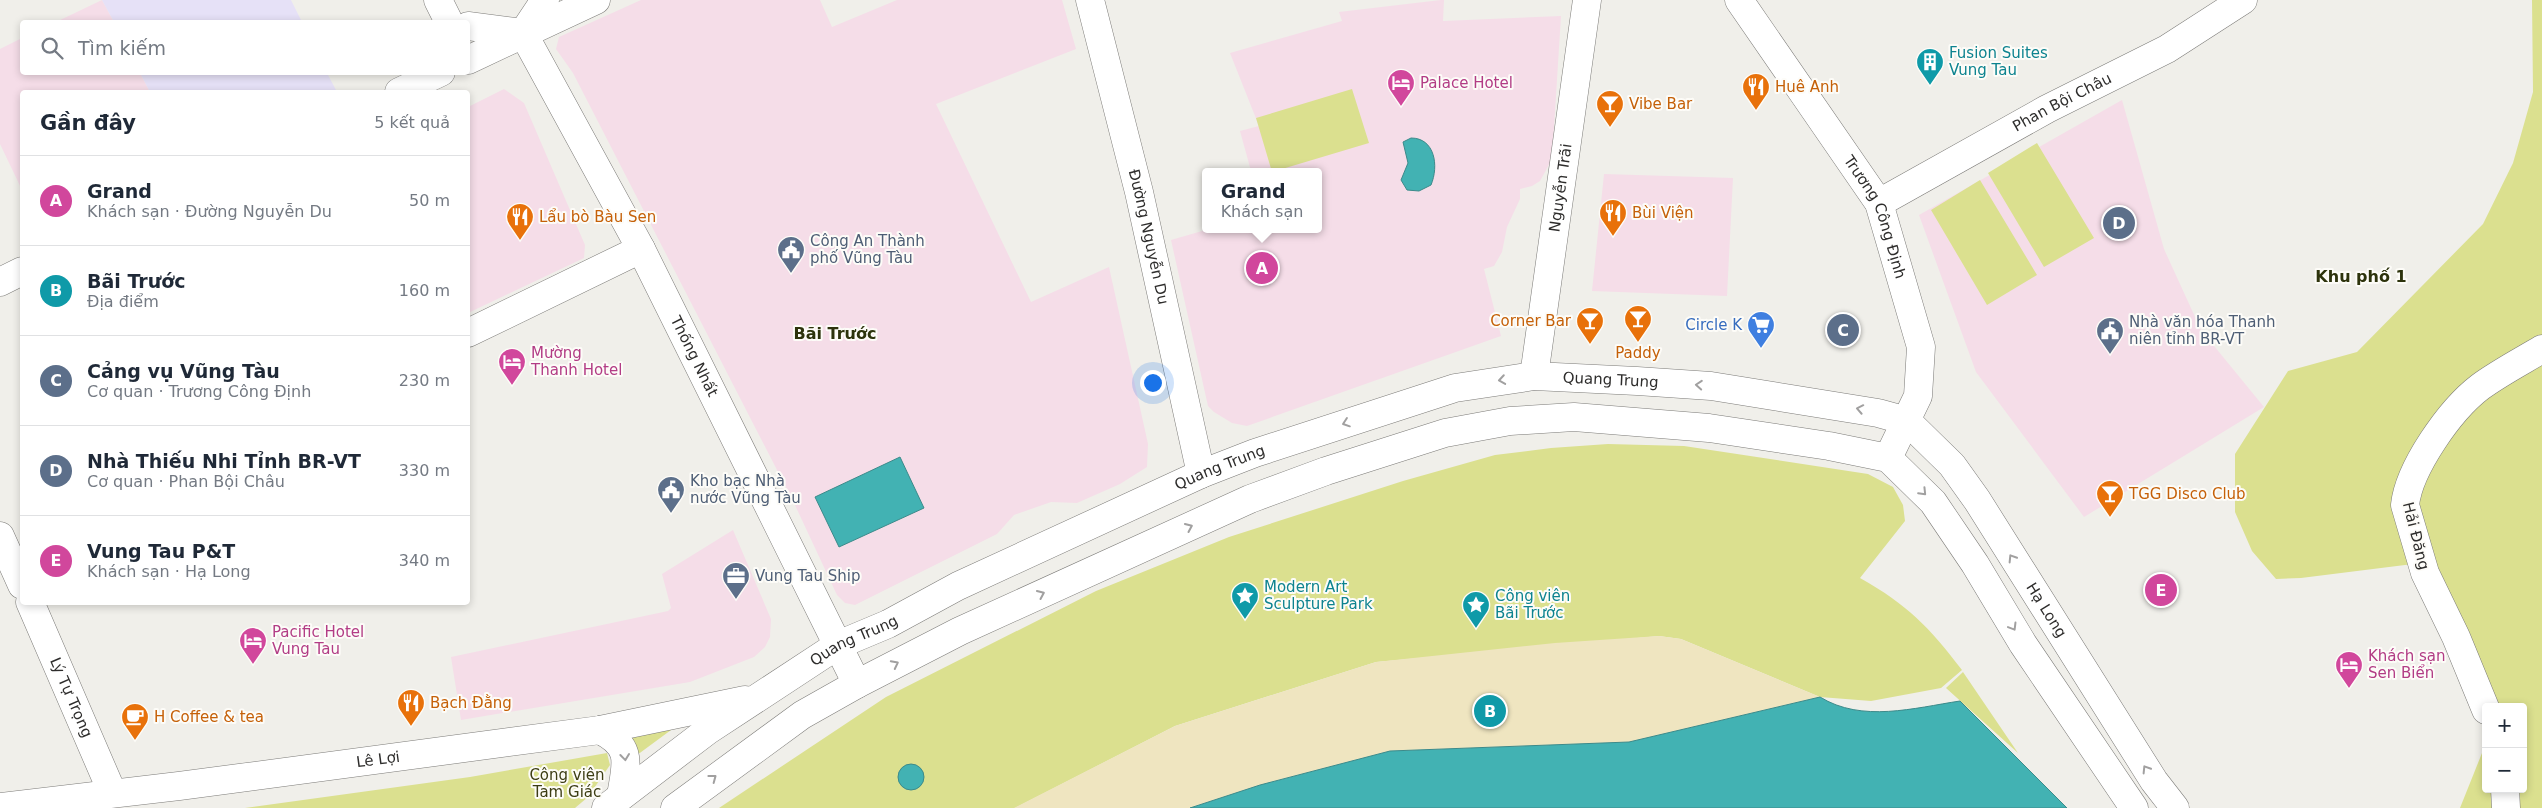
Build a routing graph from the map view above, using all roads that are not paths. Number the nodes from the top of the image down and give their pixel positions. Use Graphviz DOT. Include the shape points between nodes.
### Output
graph roads {
  1 [pos="438,0"];
  2 [pos="545,0"];
  3 [pos="596,0"];
  4 [pos="1090,0"];
  5 [pos="1094,0"];
  6 [pos="1587,0"];
  7 [pos="1739,0"];
  8 [pos="2243,0"];
  9 [pos="448,20"];
  10 [pos="470,26"];
  11 [pos="523,33"];
  12 [pos="470,59"];
  13 [pos="435,75"];
  14 [pos="403,90"];
  15 [pos="1880,203"];
  16 [pos="641,249"];
  17 [pos="20,272"];
  18 [pos="0,282"];
  19 [pos="470,332"];
  20 [pos="2542,349"];
  21 [pos="1534,376"];
  22 [pos="1907,421"];
  23 [pos="1888,458"];
  24 [pos="1201,474"];
  25 [pos="10,545"];
  26 [pos="20,578"];
  27 [pos="31,605"];
  28 [pos="838,645"];
  29 [pos="857,684"];
  30 [pos="755,698"];
  31 [pos="2483,703"];
  32 [pos="600,730"];
  33 [pos="112,792"];
  34 [pos="2505,793"];
  35 [pos="614,802"];
  36 [pos="2167,805"];
  37 [pos="0,807"];
  38 [pos="675,808"];
  39 [pos="2134,808"];
  40 [pos="2506,808"];
  1 -- 9 [label="main road"];
  2 -- 11 [label="main road"];
  3 -- 11 [label="main road"];
  4 -- 5 [label="main road"];
  4 -- 24 [label="main road, Đường Nguyễn Du" via="1139,192"];
  6 -- 21 [label="main road, Nguyễn Trãi"];
  7 -- 15 [label="main road, Trương Công Định"];
  8 -- 15 [label="main road, Phan Bội Châu" via="2167,49 2047,109"];
  10 -- 11 [label="main road"];
  11 -- 12 [label="main road"];
  11 -- 16 [label="main road, Thống Nhất"];
  13 -- 14 [label="main road"];
  15 -- 22 [label="main road, Trương Công Định" via="1921,347 1918,396"];
  16 -- 19 [label="main road"];
  16 -- 28 [label="main road, Thống Nhất"];
  17 -- 18 [label="main road"];
  20 -- 31 [label="main road, Hải Đăng" via="2480,387 2467,399 2425,451 2406,493 2405,505 2425,573"];
  22 -- 21 [label="main road, Quang Trung, one-way" via="1842,406 1711,386"];
  21 -- 24 [label="main road, Quang Trung, one-way" via="1455,388 1422,397"];
  22 -- 23 [label="main road, Trương Công Định"];
  36 -- 22 [label="main road, Hạ Long, one-way" via="1978,500 1952,465"];
  29 -- 23 [label="main road, one-way" via="960,630 1250,499 1414,441 1479,425 1574,417 1636,422 1709,428"];
  23 -- 39 [label="main road, one-way" via="1933,502 1976,564 2023,644"];
  24 -- 28 [label="main road, Quang Trung"];
  25 -- 26 [label="main road"];
  27 -- 33 [label="main road, Lý Tự Trọng"];
  28 -- 29 [label="main road, Thống Nhất"];
  28 -- 30 [label="main road, Quang Trung"];
  38 -- 29 [label="main road, one-way" via="802,714"];
  30 -- 32 [label="main road, Lê Lợi"];
  30 -- 35 [label="main road, Quang Trung"];
  32 -- 33 [label="main road, Lê Lợi" via="164,788"];
  32 -- 35 [label="main road, one-way" via="615,737 625,750 626,764"];
  33 -- 37 [label="main road, Lê Lợi"];
  34 -- 40 [label="main road"];
}
